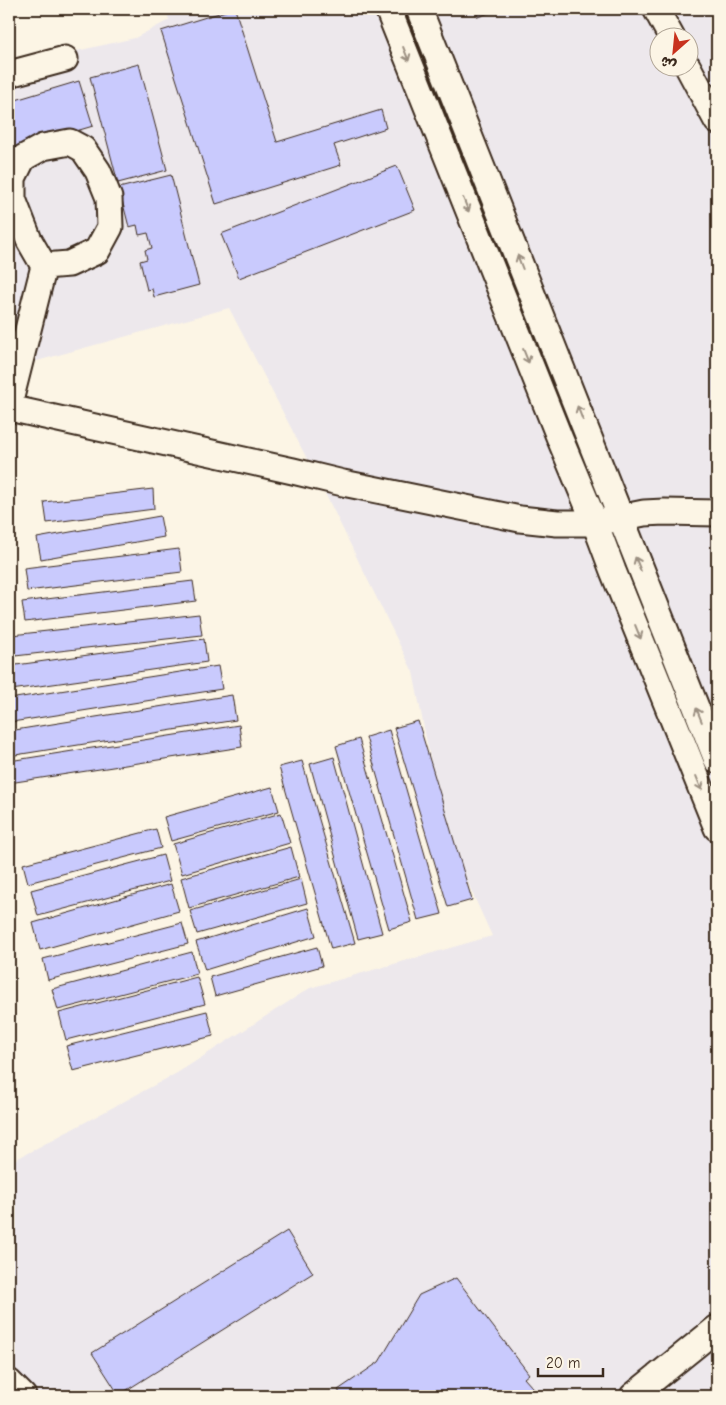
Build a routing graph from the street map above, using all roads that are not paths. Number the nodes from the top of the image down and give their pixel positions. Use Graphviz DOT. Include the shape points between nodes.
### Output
graph roads {
  1 [pos="388,9"];
  2 [pos="419,9"];
  3 [pos="656,9"];
  4 [pos="666,28"];
  5 [pos="65,58"];
  6 [pos="9,74"];
  7 [pos="694,78"];
  8 [pos="717,121"];
  9 [pos="44,266"];
  10 [pos="9,407"];
  11 [pos="717,513"];
  12 [pos="619,517"];
  13 [pos="596,523"];
  14 [pos="717,760"];
  15 [pos="717,828"];
  16 [pos="717,1328"];
  17 [pos="9,1382"];
  18 [pos="23,1396"];
  19 [pos="633,1396"];
  1 -- 13 [label="street, one-way"];
  12 -- 2 [label="street, one-way"];
  3 -- 4 [label="street"];
  5 -- 6 [label="street"];
  7 -- 8 [label="street"];
  9 -- 9 [label="street" via="29,240 13,200 13,178 23,158 43,148 70,142 83,149 98,171 110,198 110,228 97,251 69,264"];
  9 -- 10 [label="street"];
  10 -- 13 [label="street" via="498,515 557,524"];
  11 -- 12 [label="street" via="664,512"];
  12 -- 13 [label="street"];
  14 -- 12 [label="street, one-way"];
  13 -- 15 [label="street, one-way"];
  16 -- 19 [label="street"];
  17 -- 18 [label="street"];
}
